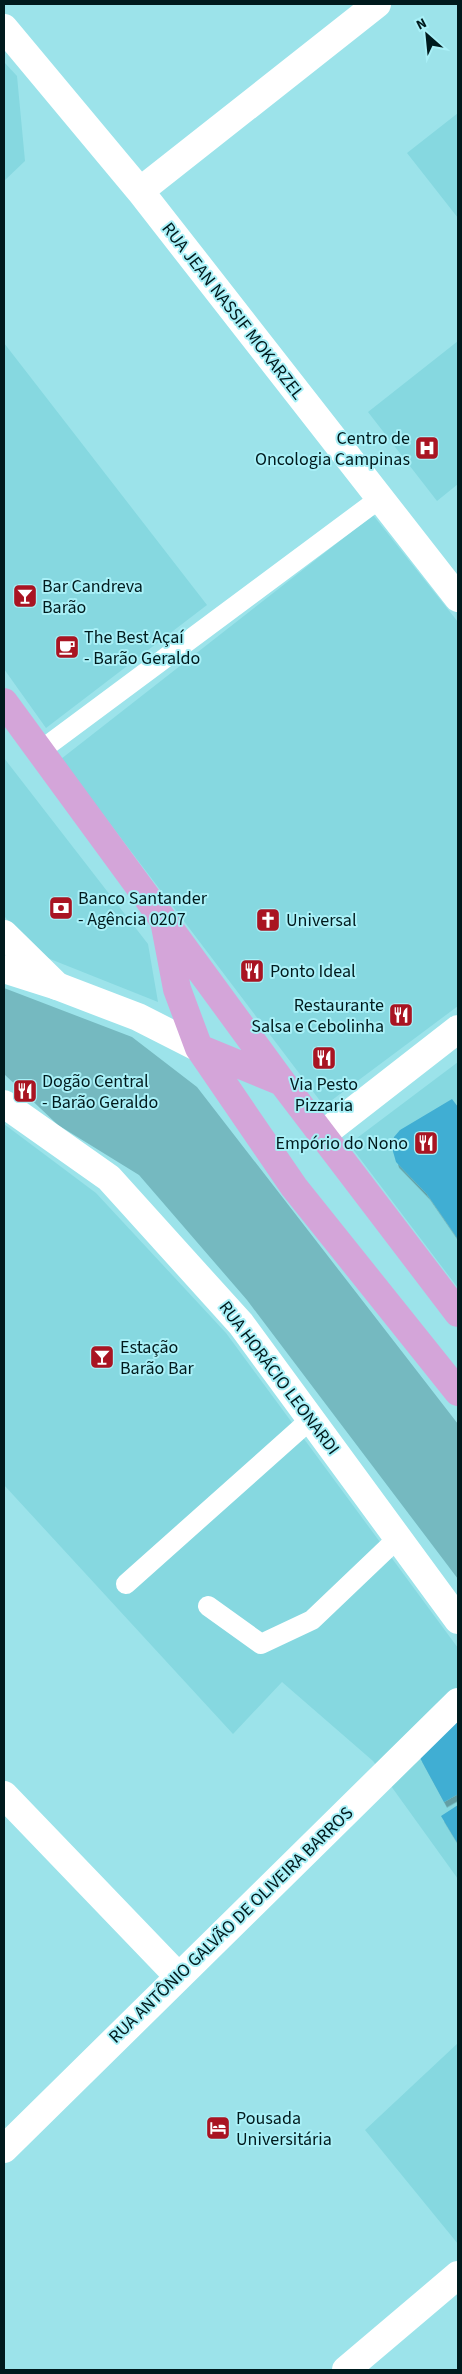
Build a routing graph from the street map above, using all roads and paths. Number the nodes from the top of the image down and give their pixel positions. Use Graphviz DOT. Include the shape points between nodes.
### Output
graph roads {
  1 [pos="377,4"];
  2 [pos="4,28"];
  3 [pos="140,192"];
  4 [pos="379,499"];
  5 [pos="458,598"];
  6 [pos="4,702"];
  7 [pos="40,751"];
  8 [pos="163,917"];
  9 [pos="4,934"];
  10 [pos="4,969"];
  11 [pos="57,986"];
  12 [pos="458,1029"];
  13 [pos="199,1048"];
  14 [pos="282,1082"];
  15 [pos="4,1104"];
  16 [pos="322,1134"];
  17 [pos="458,1313"];
  18 [pos="458,1392"];
  19 [pos="311,1419"];
  20 [pos="398,1538"];
  21 [pos="126,1584"];
  22 [pos="208,1606"];
  23 [pos="458,1620"];
  24 [pos="458,1702"];
  25 [pos="4,1795"];
  26 [pos="178,1976"];
  27 [pos="4,2149"];
  28 [pos="458,2275"];
  29 [pos="346,2370"];
  1 -- 3 [label="street"];
  2 -- 3 [label="street, RUA JEAN NASSIF MOKARZEL"];
  3 -- 4 [label="street, RUA JEAN NASSIF MOKARZEL"];
  4 -- 5 [label="street, RUA JEAN NASSIF MOKARZEL"];
  4 -- 7 [label="lane"];
  6 -- 7 [label="main road"];
  7 -- 8 [label="main road"];
  8 -- 13 [label="main road" via="178,988"];
  8 -- 14 [label="main road"];
  9 -- 11 [label="street"];
  10 -- 11 [label="street"];
  11 -- 13 [label="street" via="138,1017"];
  12 -- 16 [label="street"];
  13 -- 14 [label="main road"];
  13 -- 18 [label="main road" via="294,1186"];
  14 -- 16 [label="main road"];
  15 -- 19 [label="street, RUA HORÁCIO LEONARDI" via="109,1178 242,1324"];
  16 -- 17 [label="main road"];
  19 -- 20 [label="street, RUA HORÁCIO LEONARDI"];
  19 -- 21 [label="lane"];
  20 -- 22 [label="lane" via="312,1620 261,1644"];
  20 -- 23 [label="street, RUA HORÁCIO LEONARDI"];
  24 -- 26 [label="street, RUA ANTÔNIO GALVÃO DE OLIVEIRA BARROS"];
  25 -- 26 [label="street"];
  26 -- 27 [label="street, RUA ANTÔNIO GALVÃO DE OLIVEIRA BARROS"];
  28 -- 29 [label="street"];
}
